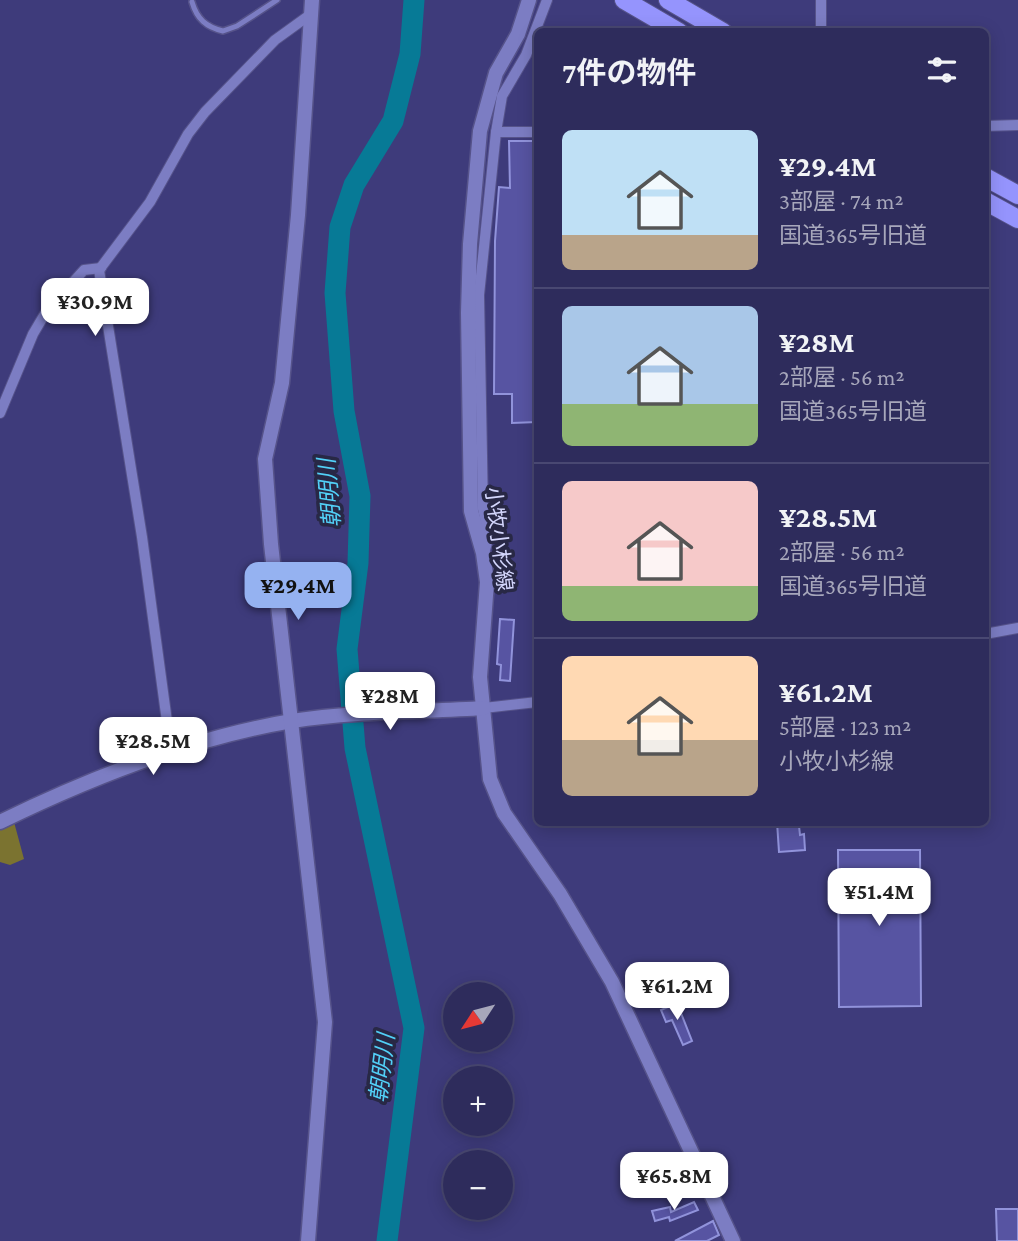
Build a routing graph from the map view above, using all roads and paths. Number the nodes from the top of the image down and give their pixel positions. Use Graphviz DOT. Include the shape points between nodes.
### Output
graph roads {
  1 [pos="277,0"];
  2 [pos="528,0"];
  3 [pos="547,0"];
  4 [pos="624,0"];
  5 [pos="668,0"];
  6 [pos="821,0"];
  7 [pos="192,2"];
  8 [pos="311,7"];
  9 [pos="536,28"];
  10 [pos="672,28"];
  11 [pos="716,28"];
  12 [pos="821,28"];
  13 [pos="534,34"];
  14 [pos="1018,125"];
  15 [pos="989,126"];
  16 [pos="496,132"];
  17 [pos="534,132"];
  18 [pos="989,179"];
  19 [pos="1018,195"];
  20 [pos="989,203"];
  21 [pos="1018,219"];
  22 [pos="101,268"];
  23 [pos="0,414"];
  24 [pos="484,553"];
  25 [pos="1018,628"];
  26 [pos="989,633"];
  27 [pos="534,702"];
  28 [pos="480,708"];
  29 [pos="297,720"];
  30 [pos="171,751"];
  31 [pos="0,822"];
  32 [pos="308,1241"];
  33 [pos="733,1241"];
  1 -- 7 [label="lane" via="223,31 204,23"];
  2 -- 24 [label="street, 小牧小杉線" via="518,34 496,73 480,131 470,244 471,511"];
  3 -- 9 [label="street"];
  4 -- 10 [label="highway"];
  5 -- 11 [label="highway"];
  6 -- 12 [label="street"];
  8 -- 22 [label="street" via="233,79 205,112 150,201"];
  8 -- 29 [label="street" via="282,383 265,459 271,544"];
  13 -- 16 [label="street" via="502,96"];
  14 -- 15 [label="street"];
  16 -- 17 [label="street"];
  16 -- 24 [label="street" via="479,295 483,509 489,536"];
  18 -- 19 [label="highway"];
  20 -- 21 [label="highway"];
  22 -- 23 [label="street" via="84,270 46,312"];
  22 -- 30 [label="street"];
  24 -- 28 [label="street, 小牧小杉線" via="487,582"];
  25 -- 26 [label="street"];
  27 -- 28 [label="street"];
  28 -- 29 [label="street"];
  28 -- 33 [label="street, 小牧小杉線" via="495,796 612,982"];
  29 -- 30 [label="street"];
  29 -- 32 [label="street" via="325,1022"];
  30 -- 31 [label="street" via="49,797"];
}
